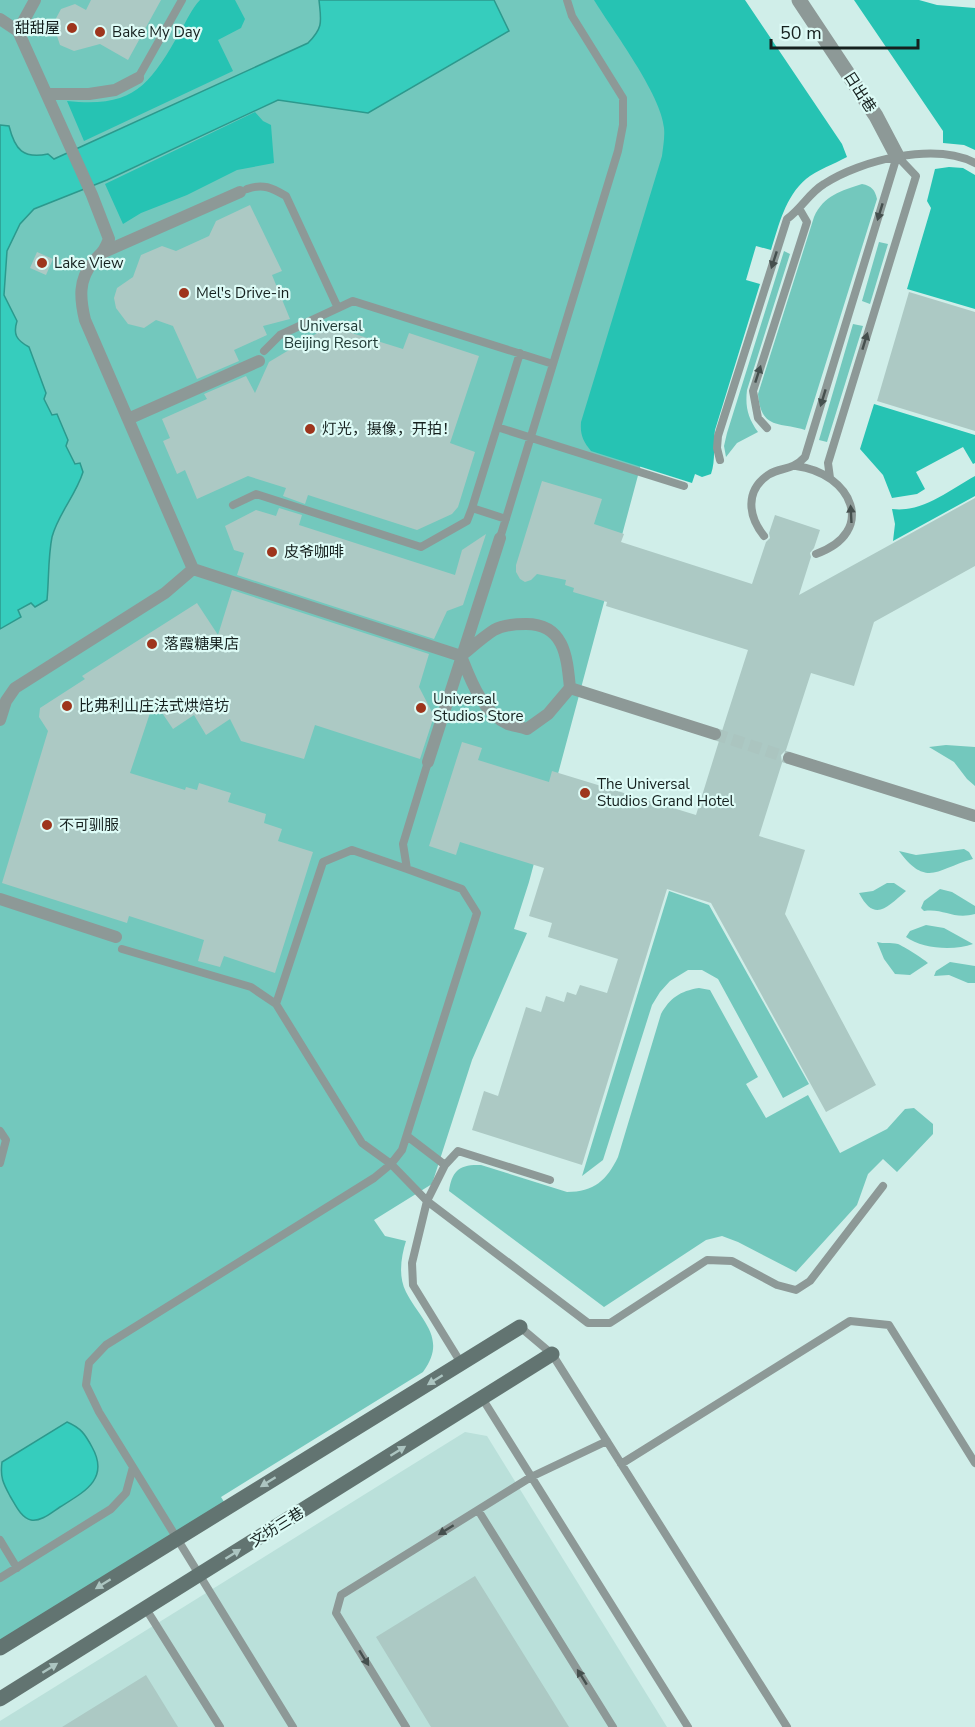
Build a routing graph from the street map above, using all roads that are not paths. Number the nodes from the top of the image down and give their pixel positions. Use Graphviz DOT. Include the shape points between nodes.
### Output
graph roads {
  1 [pos="35,0"];
  2 [pos="182,0"];
  3 [pos="567,0"];
  4 [pos="799,0"];
  5 [pos="0,19"];
  6 [pos="18,31"];
  7 [pos="138,78"];
  8 [pos="46,94"];
  9 [pos="897,156"];
  10 [pos="975,163"];
  11 [pos="243,190"];
  12 [pos="800,210"];
  13 [pos="104,252"];
  14 [pos="338,308"];
  15 [pos="520,353"];
  16 [pos="261,356"];
  17 [pos="553,364"];
  18 [pos="128,419"];
  19 [pos="497,427"];
  20 [pos="767,428"];
  21 [pos="531,437"];
  22 [pos="720,460"];
  23 [pos="796,466"];
  24 [pos="830,478"];
  25 [pos="684,486"];
  26 [pos="233,505"];
  27 [pos="472,508"];
  28 [pos="506,519"];
  29 [pos="764,536"];
  30 [pos="500,538"];
  31 [pos="816,554"];
  32 [pos="193,569"];
  33 [pos="461,656"];
  34 [pos="570,688"];
  35 [pos="0,720"];
  36 [pos="715,734"];
  37 [pos="789,758"];
  38 [pos="428,762"];
  39 [pos="975,816"];
  40 [pos="406,869"];
  41 [pos="0,899"];
  42 [pos="119,943"];
  43 [pos="276,1004"];
  44 [pos="0,1131"];
  45 [pos="406,1136"];
  46 [pos="0,1163"];
  47 [pos="391,1164"];
  48 [pos="444,1165"];
  49 [pos="550,1180"];
  50 [pos="883,1186"];
  51 [pos="427,1201"];
  52 [pos="520,1327"];
  53 [pos="552,1354"];
  54 [pos="461,1363"];
  55 [pos="482,1398"];
  56 [pos="607,1441"];
  57 [pos="975,1463"];
  58 [pos="621,1464"];
  59 [pos="134,1467"];
  60 [pos="531,1477"];
  61 [pos="478,1510"];
  62 [pos="176,1539"];
  63 [pos="0,1540"];
  64 [pos="17,1568"];
  65 [pos="199,1576"];
  66 [pos="0,1578"];
  67 [pos="146,1609"];
  68 [pos="0,1648"];
  69 [pos="0,1699"];
  70 [pos="219,1727"];
  71 [pos="293,1727"];
  72 [pos="406,1727"];
  73 [pos="613,1727"];
  74 [pos="688,1727"];
  75 [pos="787,1727"];
  1 -- 6 [label="street"];
  2 -- 7 [label="lane"];
  3 -- 17 [label="lane" via="572,16 623,98 623,125"];
  4 -- 9 [label="street, 日出巷" via="876,116"];
  5 -- 6 [label="street"];
  6 -- 8 [label="street"];
  7 -- 8 [label="street" via="115,90"];
  8 -- 13 [label="street" via="109,239"];
  9 -- 10 [label="lane" via="944,154 962,156"];
  9 -- 12 [label="lane" via="822,184"];
  9 -- 23 [label="lane, one-way" via="806,457"];
  24 -- 9 [label="lane, one-way" via="828,463 916,176"];
  11 -- 13 [label="street"];
  11 -- 14 [label="lane" via="257,186 272,188 286,196"];
  20 -- 12 [label="lane, one-way" via="758,417 753,391 807,222"];
  12 -- 22 [label="lane, one-way" via="787,219 718,436"];
  13 -- 18 [label="street" via="82,281 81,299 85,320"];
  14 -- 15 [label="lane" via="353,301"];
  14 -- 16 [label="lane" via="280,334"];
  15 -- 17 [label="lane"];
  15 -- 19 [label="lane"];
  16 -- 18 [label="street"];
  17 -- 21 [label="lane"];
  18 -- 32 [label="street"];
  19 -- 21 [label="lane"];
  19 -- 27 [label="lane"];
  21 -- 25 [label="lane"];
  21 -- 28 [label="lane"];
  23 -- 24 [label="lane" via="811,468"];
  23 -- 29 [label="lane" via="770,474 752,494 753,519"];
  31 -- 24 [label="lane, one-way" via="837,544 851,524 849,500 842,486"];
  26 -- 27 [label="lane" via="256,494 421,547 467,521"];
  27 -- 28 [label="lane"];
  28 -- 30 [label="lane"];
  30 -- 33 [label="street"];
  32 -- 33 [label="street"];
  32 -- 35 [label="street" via="165,593 15,688"];
  33 -- 34 [label="street" via="496,629 538,624 554,632 566,654"];
  33 -- 34 [label="street" via="474,688 492,712 508,724 527,729 549,714"];
  33 -- 38 [label="street"];
  34 -- 36 [label="street"];
  37 -- 39 [label="street"];
  38 -- 40 [label="lane" via="403,844"];
  40 -- 43 [label="lane" via="352,850 324,862"];
  40 -- 45 [label="lane" via="462,889 477,913"];
  41 -- 42 [label="street"];
  42 -- 43 [label="lane" via="251,987"];
  43 -- 47 [label="lane" via="362,1143"];
  44 -- 46 [label="lane" via="6,1140"];
  45 -- 47 [label="lane" via="402,1150"];
  45 -- 48 [label="lane"];
  47 -- 51 [label="lane"];
  47 -- 59 [label="lane" via="106,1345 89,1363 86,1385"];
  48 -- 49 [label="lane" via="458,1150"];
  48 -- 51 [label="lane"];
  50 -- 51 [label="lane" via="810,1281 796,1290 777,1286 732,1261 707,1260 610,1323 588,1323"];
  51 -- 54 [label="lane" via="412,1263 413,1285"];
  52 -- 53 [label="lane"];
  52 -- 54 [label="main road"];
  53 -- 55 [label="main road, 文坊三巷"];
  53 -- 56 [label="lane"];
  54 -- 62 [label="main road, one-way"];
  55 -- 60 [label="lane"];
  65 -- 55 [label="main road, 文坊三巷, one-way"];
  56 -- 58 [label="lane"];
  56 -- 60 [label="lane"];
  57 -- 58 [label="lane" via="889,1325 850,1320"];
  58 -- 75 [label="lane"];
  59 -- 62 [label="lane"];
  59 -- 64 [label="lane" via="126,1493 111,1509"];
  60 -- 61 [label="lane"];
  60 -- 74 [label="lane"];
  61 -- 72 [label="lane, one-way" via="341,1595 336,1613"];
  73 -- 61 [label="lane, one-way"];
  62 -- 65 [label="lane"];
  62 -- 68 [label="main road, one-way"];
  63 -- 64 [label="lane"];
  64 -- 66 [label="lane"];
  65 -- 67 [label="main road, 文坊三巷"];
  65 -- 71 [label="lane"];
  69 -- 67 [label="main road, 文坊三巷, one-way"];
  67 -- 70 [label="lane"];
}
